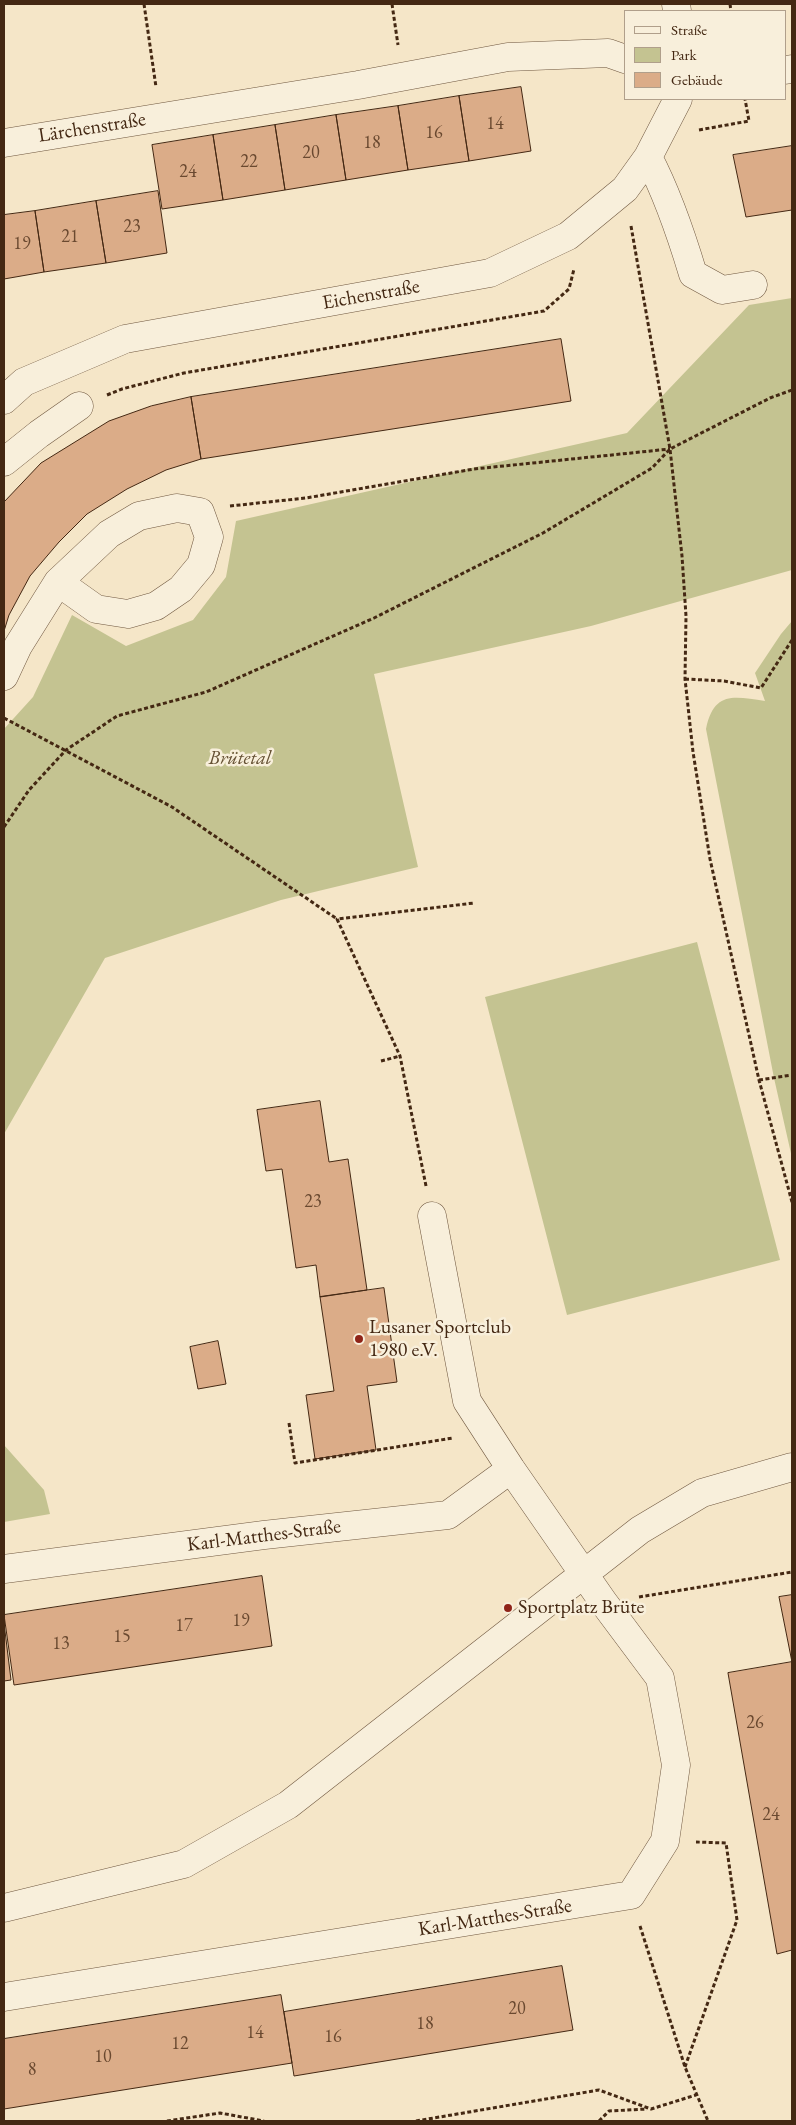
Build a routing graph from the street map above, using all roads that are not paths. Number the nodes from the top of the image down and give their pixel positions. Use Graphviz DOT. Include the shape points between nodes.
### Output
graph roads {
  1 [pos="624,60"];
  2 [pos="677,100"];
  3 [pos="4,143"];
  4 [pos="648,157"];
  5 [pos="753,285"];
  6 [pos="4,400"];
  7 [pos="79,406"];
  8 [pos="4,462"];
  9 [pos="58,582"];
  10 [pos="4,676"];
  11 [pos="432,1216"];
  12 [pos="792,1467"];
  13 [pos="511,1469"];
  14 [pos="4,1569"];
  15 [pos="583,1573"];
  16 [pos="4,1908"];
  17 [pos="4,1997"];
  1 -- 3 [label="street, Lärchenstraße" via="608,53 508,57"];
  2 -- 4 [label="street, Eichenstraße"];
  4 -- 5 [label="street" via="676,220 693,274 722,290"];
  4 -- 6 [label="street, Eichenstraße" via="625,189 568,236 490,274 125,339 24,382"];
  7 -- 8 [label="street"];
  9 -- 9 [label="street" via="109,534 139,516 177,508 200,512 209,537 201,565 181,589 156,606 128,614 96,609"];
  9 -- 10 [label="street" via="18,646"];
  11 -- 13 [label="street" via="467,1401"];
  12 -- 15 [label="street" via="702,1493 640,1530"];
  13 -- 14 [label="street, Karl-Matthes-Straße" via="448,1515"];
  13 -- 15 [label="street"];
  15 -- 16 [label="street" via="288,1805 184,1864"];
  15 -- 17 [label="street, Karl-Matthes-Straße" via="660,1678 676,1765 665,1842 631,1896"];
}
